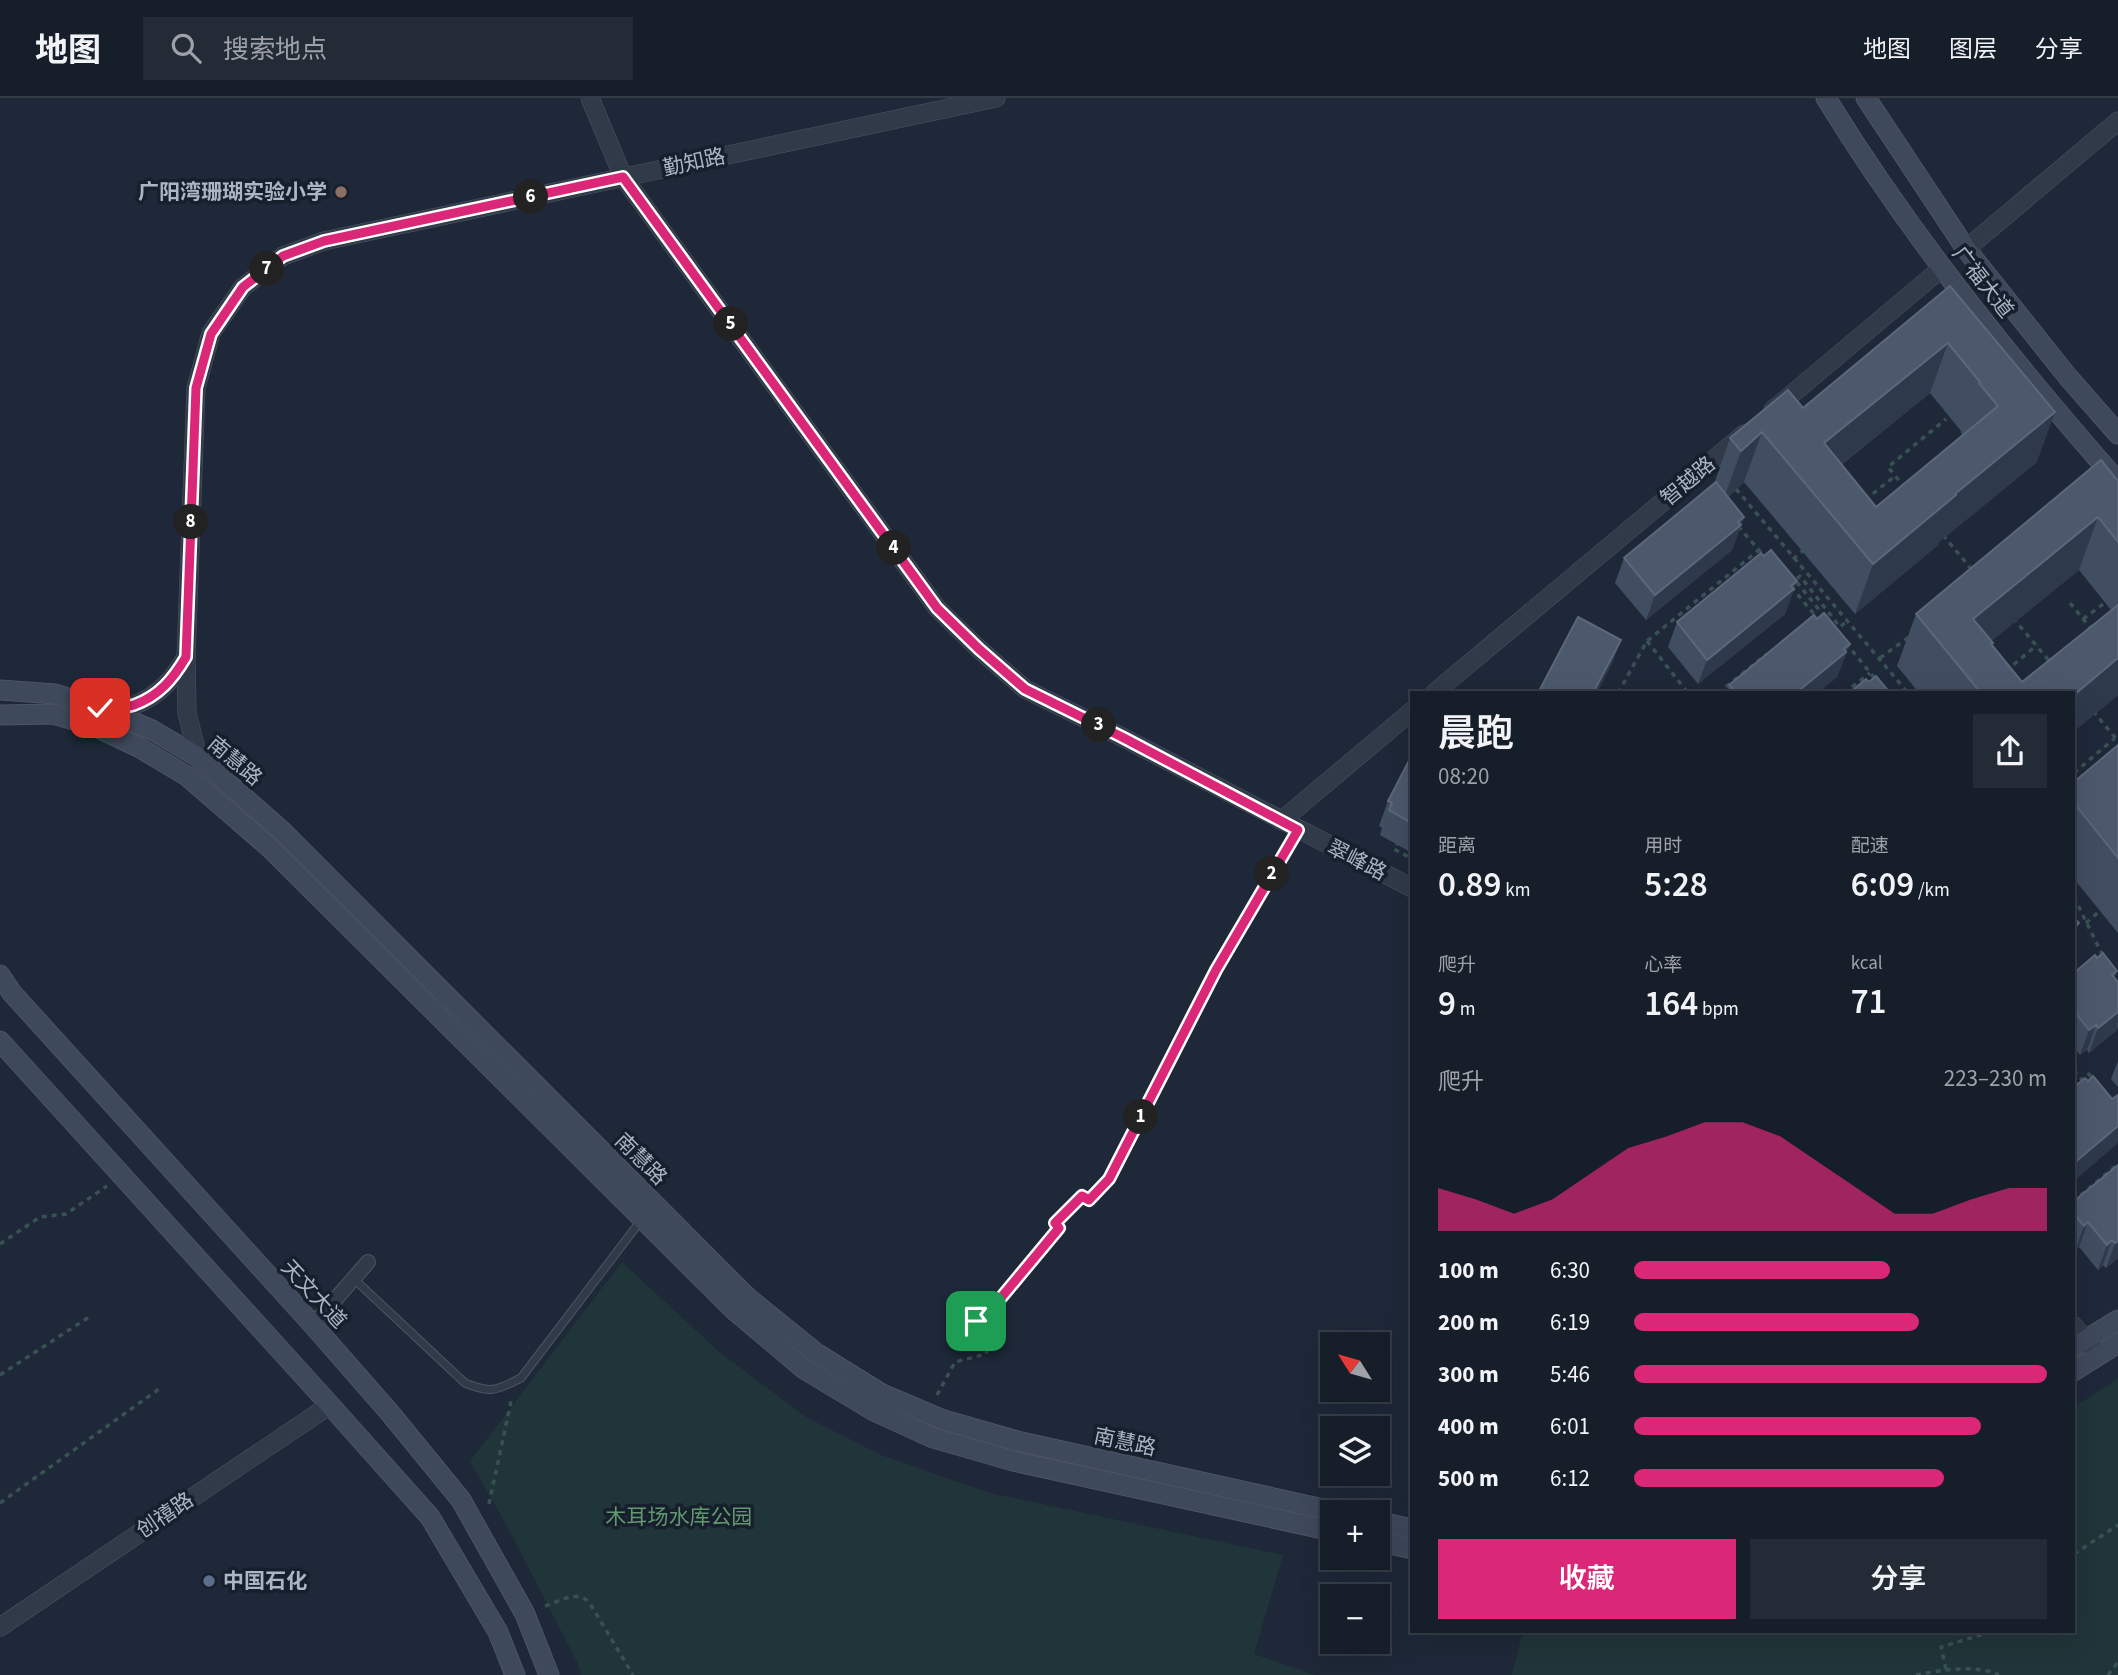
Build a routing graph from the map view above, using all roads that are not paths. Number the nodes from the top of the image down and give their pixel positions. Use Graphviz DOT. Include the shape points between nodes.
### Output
graph roads {
  1 [pos="590,98"];
  2 [pos="996,98"];
  3 [pos="1826,98"];
  4 [pos="1866,98"];
  5 [pos="2118,121"];
  6 [pos="623,177"];
  7 [pos="1966,249"];
  8 [pos="1942,268"];
  9 [pos="2118,434"];
  10 [pos="2118,482"];
  11 [pos="186,657"];
  12 [pos="0,690"];
  13 [pos="1436,691"];
  14 [pos="100,708"];
  15 [pos="1410,713"];
  16 [pos="0,715"];
  17 [pos="198,757"];
  18 [pos="1281,821"];
  19 [pos="1410,887"];
  20 [pos="0,975"];
  21 [pos="0,1041"];
  22 [pos="642,1218"];
  23 [pos="368,1262"];
  24 [pos="354,1279"];
  25 [pos="2118,1320"];
  26 [pos="313,1325"];
  27 [pos="2078,1338"];
  28 [pos="2118,1343"];
  29 [pos="2098,1356"];
  30 [pos="2075,1370"];
  31 [pos="330,1405"];
  32 [pos="1320,1508"];
  33 [pos="1390,1524"];
  34 [pos="1320,1528"];
  35 [pos="1410,1529"];
  36 [pos="1390,1544"];
  37 [pos="1410,1549"];
  38 [pos="0,1627"];
  39 [pos="515,1675"];
  40 [pos="549,1675"];
  1 -- 6 [label="street, 翠峰路"];
  2 -- 6 [label="street, 勤知路"];
  3 -- 8 [label="main road, 广福大道"];
  4 -- 7 [label="main road, 广福大道"];
  5 -- 7 [label="street"];
  6 -- 11 [label="street, 勤知路" via="324,241 283,256 243,287 211,334 196,388"];
  6 -- 18 [label="street, 翠峰路" via="937,608 1025,689"];
  7 -- 9 [label="main road, 广福大道"];
  8 -- 10 [label="main road, 广福大道"];
  8 -- 13 [label="street, 智越路"];
  11 -- 14 [label="street" via="161,691 132,706"];
  11 -- 17 [label="street, 勤知路" via="187,713"];
  12 -- 14 [label="main road, 南慧路" via="55,694"];
  14 -- 17 [label="main road, 南慧路" via="152,730"];
  15 -- 18 [label="street"];
  16 -- 22 [label="main road, 南慧路" via="52,714 92,725 187,776 269,847"];
  17 -- 32 [label="main road, 南慧路" via="282,831 747,1297 816,1353 882,1394 942,1419 1017,1441"];
  18 -- 19 [label="street, 翠峰路"];
  20 -- 26 [label="main road, 天文大道"];
  21 -- 31 [label="main road"];
  22 -- 24 [label="lane" via="521,1378 501,1388 482,1390 465,1383"];
  22 -- 34 [label="main road, 南慧路" via="734,1310 804,1368 874,1411 933,1438 1013,1461"];
  23 -- 24 [label="street"];
  24 -- 26 [label="street"];
  25 -- 27 [label="main road"];
  26 -- 40 [label="main road, 天文大道" via="461,1500 525,1614"];
  27 -- 29 [label="street"];
  28 -- 29 [label="main road"];
  29 -- 30 [label="main road"];
  31 -- 38 [label="street, 创禧路"];
  31 -- 39 [label="main road" via="430,1517 498,1632"];
  33 -- 35 [label="main road"];
  36 -- 37 [label="main road"];
}
